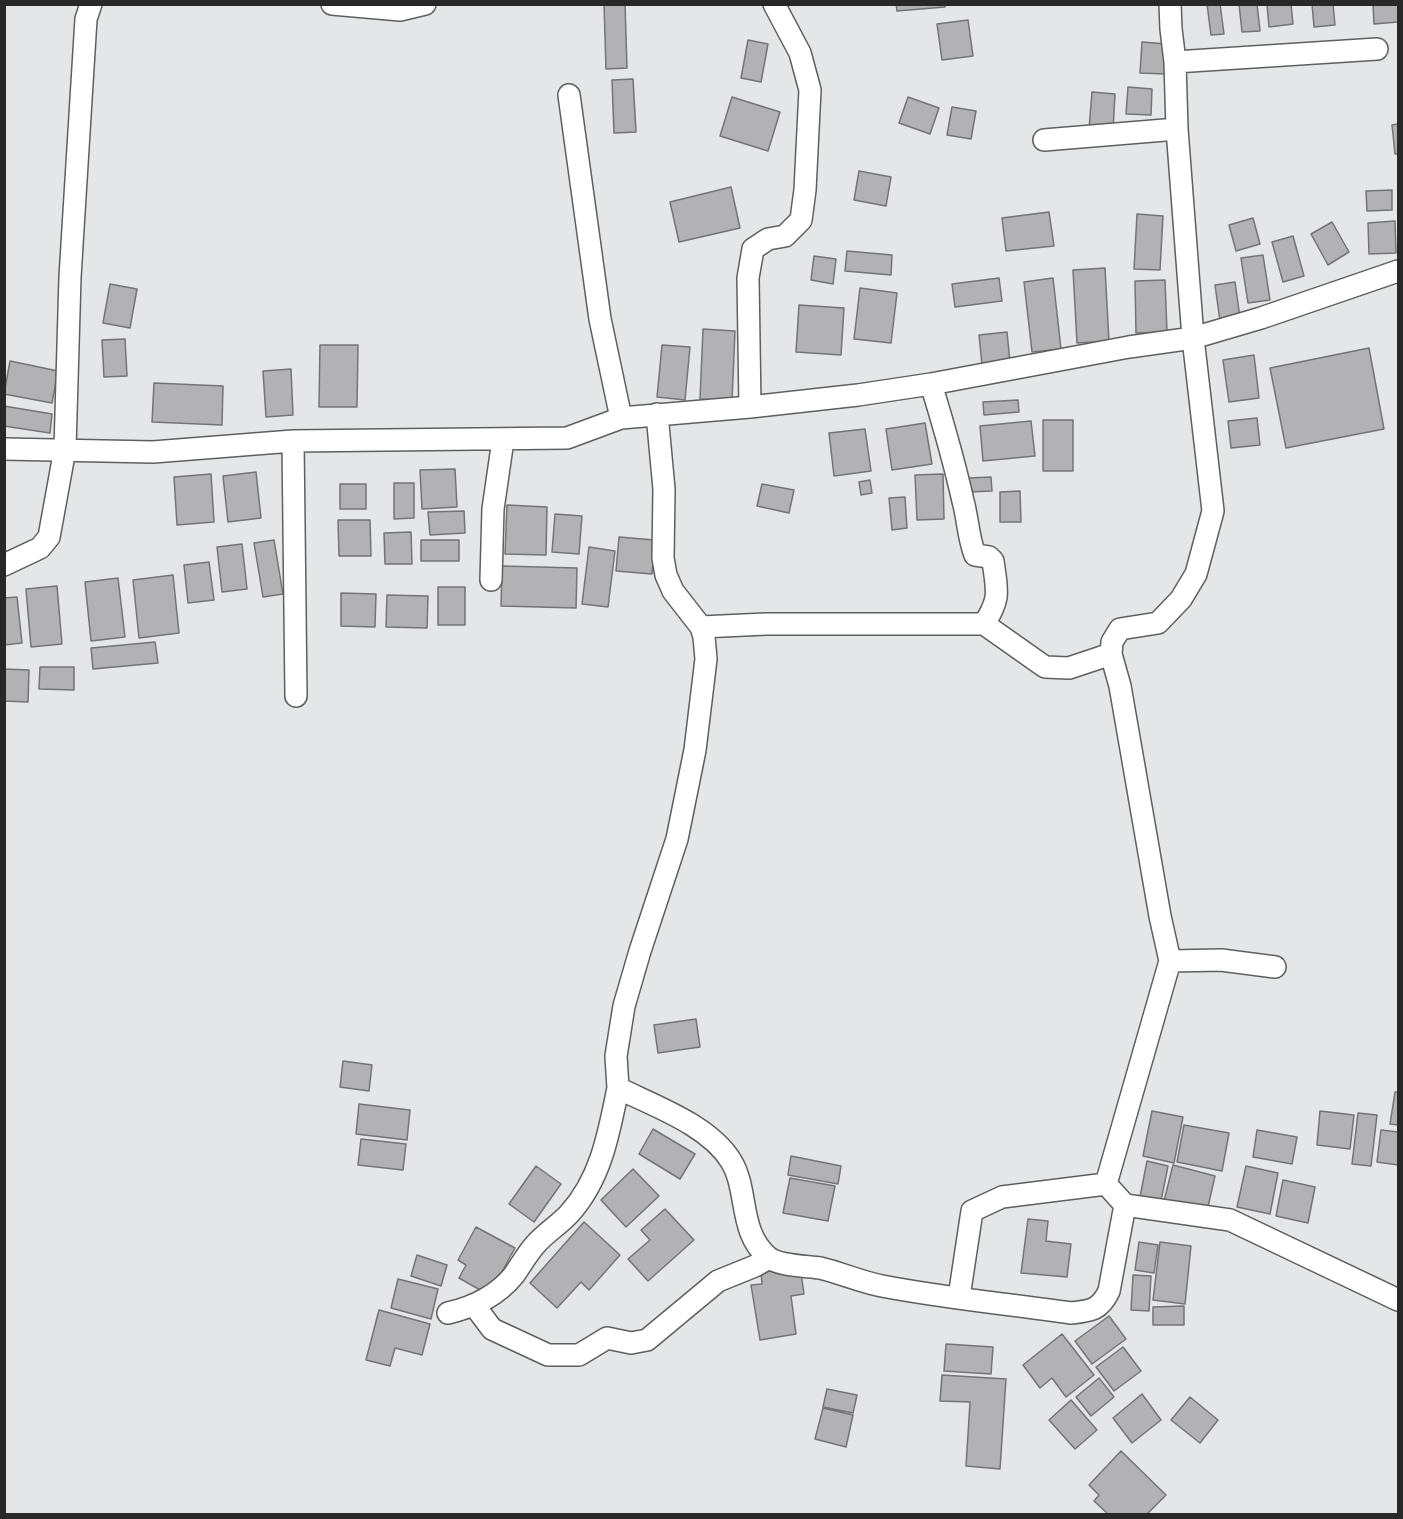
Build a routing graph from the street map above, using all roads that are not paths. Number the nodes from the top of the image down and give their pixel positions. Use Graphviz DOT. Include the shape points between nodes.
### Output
graph roads {
  1 [pos="91,4"];
  2 [pos="425,4"];
  3 [pos="774,4"];
  4 [pos="1170,4"];
  5 [pos="341,5"];
  6 [pos="400,7"];
  7 [pos="1377,49"];
  8 [pos="1175,62"];
  9 [pos="569,94"];
  10 [pos="1177,129"];
  11 [pos="1044,140"];
  12 [pos="1398,271"];
  13 [pos="1193,338"];
  14 [pos="931,384"];
  15 [pos="750,407"];
  16 [pos="657,414"];
  17 [pos="621,418"];
  18 [pos="503,440"];
  19 [pos="293,441"];
  20 [pos="4,449"];
  21 [pos="65,449"];
  22 [pos="4,565"];
  23 [pos="491,580"];
  24 [pos="984,624"];
  25 [pos="701,627"];
  26 [pos="1111,654"];
  27 [pos="296,696"];
  28 [pos="1170,962"];
  29 [pos="1275,967"];
  30 [pos="618,1088"];
  31 [pos="1106,1184"];
  32 [pos="1125,1205"];
  33 [pos="769,1258"];
  34 [pos="959,1297"];
  35 [pos="1398,1300"];
  36 [pos="474,1305"];
  37 [pos="448,1313"];
  1 -- 21 [label="street" via="86,19 70,278"];
  2 -- 6 [label="street"];
  3 -- 15 [label="street" via="800,53 810,90 805,190 801,220 785,236 768,238 753,249 748,278"];
  4 -- 8 [label="street"];
  5 -- 6 [label="street"];
  7 -- 8 [label="street"];
  8 -- 10 [label="street"];
  9 -- 17 [label="street" via="600,319"];
  10 -- 11 [label="street"];
  10 -- 13 [label="street"];
  12 -- 13 [label="street"];
  13 -- 14 [label="street"];
  13 -- 26 [label="street" via="1213,511 1196,574 1181,599 1158,623 1120,629 1112,642"];
  14 -- 15 [label="street"];
  14 -- 24 [label="street" via="951,448 970,544 975,555 993,561 998,597"];
  15 -- 16 [label="street"];
  16 -- 17 [label="street"];
  16 -- 25 [label="street" via="666,575 673,591"];
  17 -- 18 [label="street" via="567,438"];
  18 -- 19 [label="street"];
  18 -- 23 [label="street" via="493,509"];
  19 -- 21 [label="street" via="153,452"];
  19 -- 27 [label="street"];
  20 -- 21 [label="street"];
  21 -- 22 [label="street" via="49,537 40,548"];
  24 -- 25 [label="street"];
  24 -- 26 [label="street" via="1045,667 1069,668"];
  25 -- 30 [label="street" via="706,659 695,750 677,839 624,1006 616,1056"];
  26 -- 28 [label="street"];
  28 -- 29 [label="street" via="1221,960"];
  28 -- 31 [label="street"];
  30 -- 33 [label="street" via="698,1128 720,1145 739,1179 749,1229"];
  30 -- 36 [label="street" via="597,1173 580,1200 536,1244 500,1289"];
  31 -- 32 [label="street"];
  31 -- 34 [label="street" via="1002,1197 972,1211"];
  32 -- 34 [label="street" via="1109,1291 1103,1303 1090,1311 1071,1313"];
  32 -- 35 [label="street" via="1230,1220"];
  33 -- 34 [label="street" via="880,1286"];
  33 -- 36 [label="street" via="718,1281 647,1340 631,1343 607,1338 579,1355 548,1355 492,1329"];
  36 -- 37 [label="street"];
}
